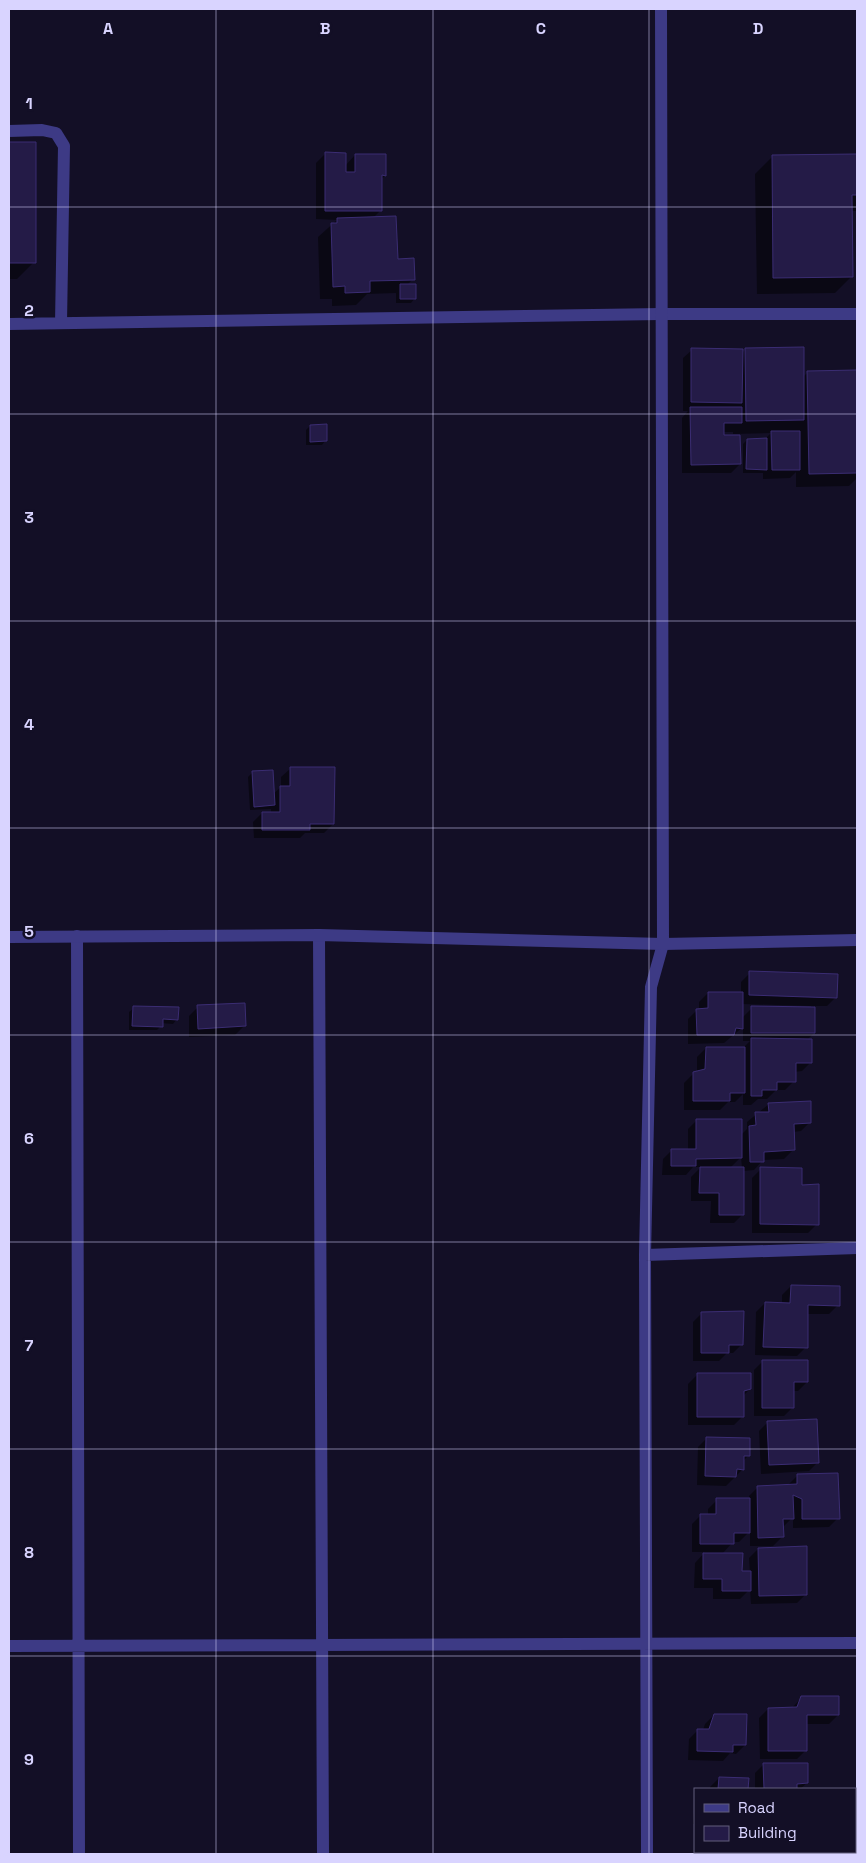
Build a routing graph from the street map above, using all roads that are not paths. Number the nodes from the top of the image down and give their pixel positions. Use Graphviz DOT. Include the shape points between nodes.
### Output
graph roads {
  1 [pos="661,9"];
  2 [pos="9,131"];
  3 [pos="661,314"];
  4 [pos="857,314"];
  5 [pos="61,323"];
  6 [pos="9,324"];
  7 [pos="319,934"];
  8 [pos="77,936"];
  9 [pos="9,937"];
  10 [pos="857,940"];
  11 [pos="663,944"];
  12 [pos="857,1248"];
  13 [pos="645,1255"];
  14 [pos="857,1643"];
  15 [pos="322,1644"];
  16 [pos="647,1644"];
  17 [pos="79,1645"];
  18 [pos="9,1646"];
  19 [pos="79,1854"];
  20 [pos="323,1854"];
  21 [pos="647,1854"];
  1 -- 3 [label="street"];
  2 -- 5 [label="street" via="56,133 64,146"];
  3 -- 4 [label="street"];
  3 -- 5 [label="street"];
  3 -- 11 [label="street"];
  5 -- 6 [label="street"];
  7 -- 8 [label="street"];
  7 -- 11 [label="street"];
  7 -- 15 [label="street"];
  8 -- 9 [label="street"];
  8 -- 17 [label="street"];
  10 -- 11 [label="street"];
  11 -- 13 [label="street" via="651,987"];
  12 -- 13 [label="street"];
  13 -- 16 [label="street"];
  14 -- 16 [label="street"];
  15 -- 16 [label="street"];
  15 -- 17 [label="street"];
  15 -- 20 [label="street"];
  16 -- 21 [label="street"];
  17 -- 18 [label="street"];
  17 -- 19 [label="street"];
}
